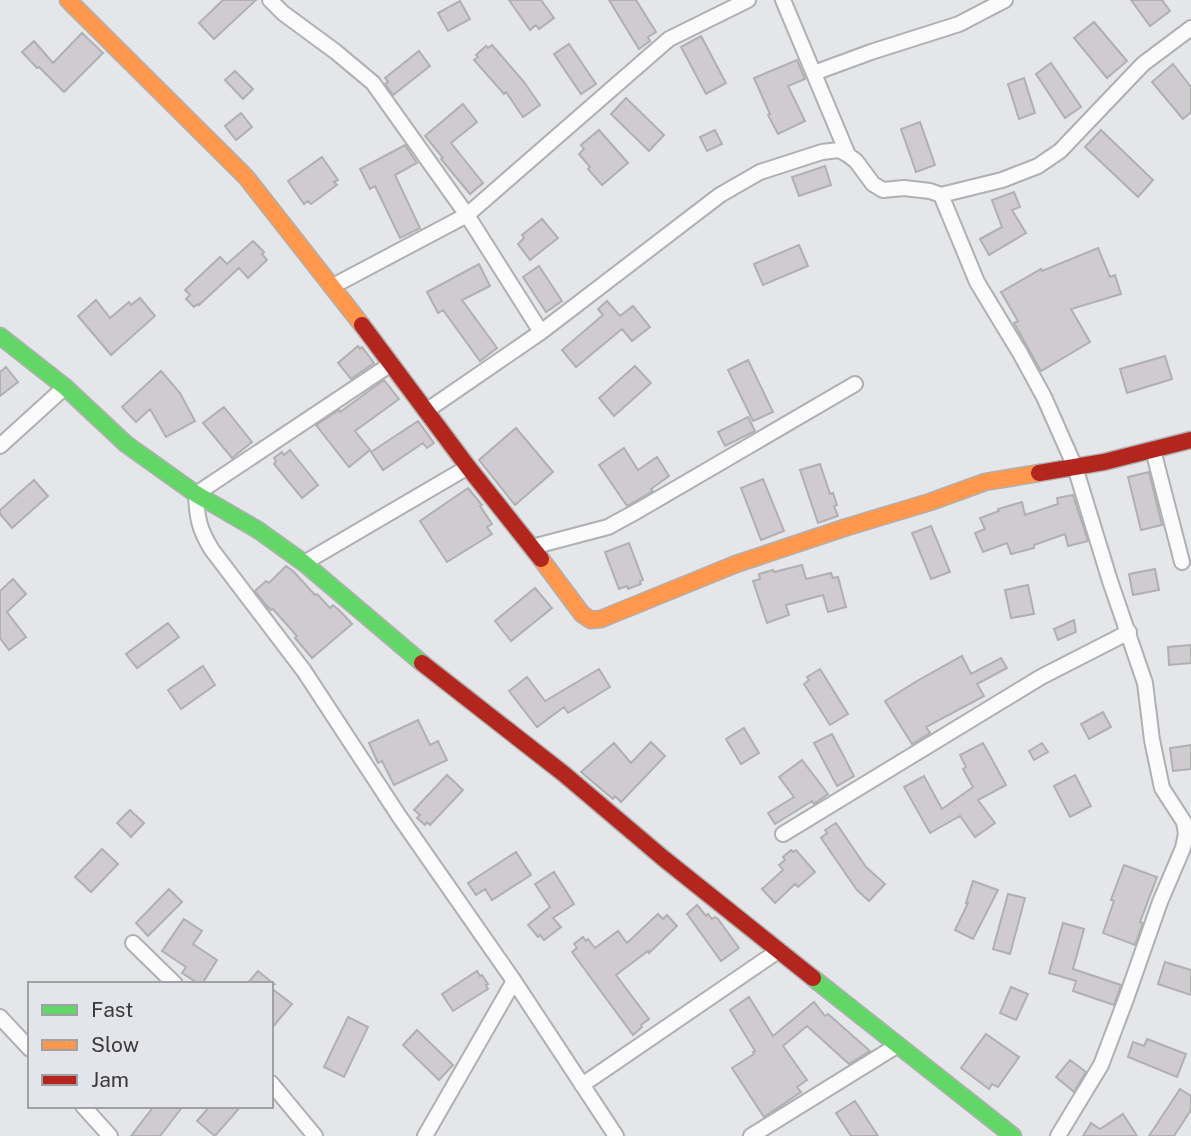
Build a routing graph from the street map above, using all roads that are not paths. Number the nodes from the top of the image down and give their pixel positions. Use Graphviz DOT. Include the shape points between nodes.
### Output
graph roads {
  1 [pos="68,0"];
  2 [pos="270,0"];
  3 [pos="748,0"];
  4 [pos="783,0"];
  5 [pos="1005,0"];
  6 [pos="1191,29"];
  7 [pos="814,73"];
  8 [pos="848,155"];
  9 [pos="941,195"];
  10 [pos="467,215"];
  11 [pos="333,286"];
  12 [pos="541,332"];
  13 [pos="0,336"];
  14 [pos="391,364"];
  15 [pos="855,384"];
  16 [pos="65,387"];
  17 [pos="426,411"];
  18 [pos="1191,440"];
  19 [pos="0,446"];
  20 [pos="1153,450"];
  21 [pos="467,467"];
  22 [pos="1075,467"];
  23 [pos="196,494"];
  24 [pos="532,548"];
  25 [pos="1182,562"];
  26 [pos="304,563"];
  27 [pos="1129,632"];
  28 [pos="1187,822"];
  29 [pos="783,834"];
  30 [pos="133,943"];
  31 [pos="778,951"];
  32 [pos="172,982"];
  33 [pos="514,982"];
  34 [pos="0,1017"];
  35 [pos="898,1045"];
  36 [pos="28,1047"];
  37 [pos="273,1085"];
  38 [pos="582,1085"];
  39 [pos="85,1108"];
  40 [pos="110,1136"];
  41 [pos="315,1136"];
  42 [pos="425,1136"];
  43 [pos="616,1136"];
  44 [pos="751,1136"];
  45 [pos="1013,1136"];
  46 [pos="1058,1136"];
  1 -- 11 [label="street" via="246,177"];
  2 -- 10 [label="street" via="373,83"];
  3 -- 10 [label="street" via="670,39"];
  4 -- 7 [label="street"];
  5 -- 7 [label="street" via="959,24"];
  6 -- 9 [label="street" via="1143,64 1060,150 1038,166"];
  7 -- 8 [label="street"];
  8 -- 9 [label="street" via="883,190 904,188"];
  8 -- 12 [label="street" via="839,150 806,156 761,172 720,195"];
  9 -- 22 [label="street" via="976,282 1044,397"];
  10 -- 11 [label="street"];
  10 -- 12 [label="street"];
  11 -- 14 [label="street"];
  12 -- 17 [label="street"];
  13 -- 16 [label="street"];
  14 -- 17 [label="street"];
  14 -- 23 [label="street"];
  15 -- 24 [label="street" via="608,527"];
  16 -- 19 [label="street"];
  16 -- 23 [label="street" via="126,444"];
  17 -- 21 [label="street"];
  18 -- 20 [label="street"];
  20 -- 22 [label="street"];
  20 -- 25 [label="street"];
  21 -- 24 [label="street"];
  21 -- 26 [label="street"];
  22 -- 24 [label="street" via="985,482 736,564 601,620 582,614"];
  22 -- 27 [label="street"];
  23 -- 26 [label="street"];
  23 -- 33 [label="street" via="197,517 212,550 304,671"];
  26 -- 31 [label="street"];
  27 -- 28 [label="street" via="1145,683 1162,788"];
  27 -- 29 [label="street" via="1041,677"];
  28 -- 46 [label="street" via="1183,848 1101,1065"];
  30 -- 32 [label="street"];
  31 -- 35 [label="street"];
  31 -- 38 [label="street"];
  33 -- 38 [label="street"];
  33 -- 42 [label="street"];
  34 -- 36 [label="street"];
  35 -- 44 [label="street"];
  35 -- 45 [label="street"];
  37 -- 41 [label="street"];
  38 -- 43 [label="street"];
  39 -- 40 [label="street"];
}
